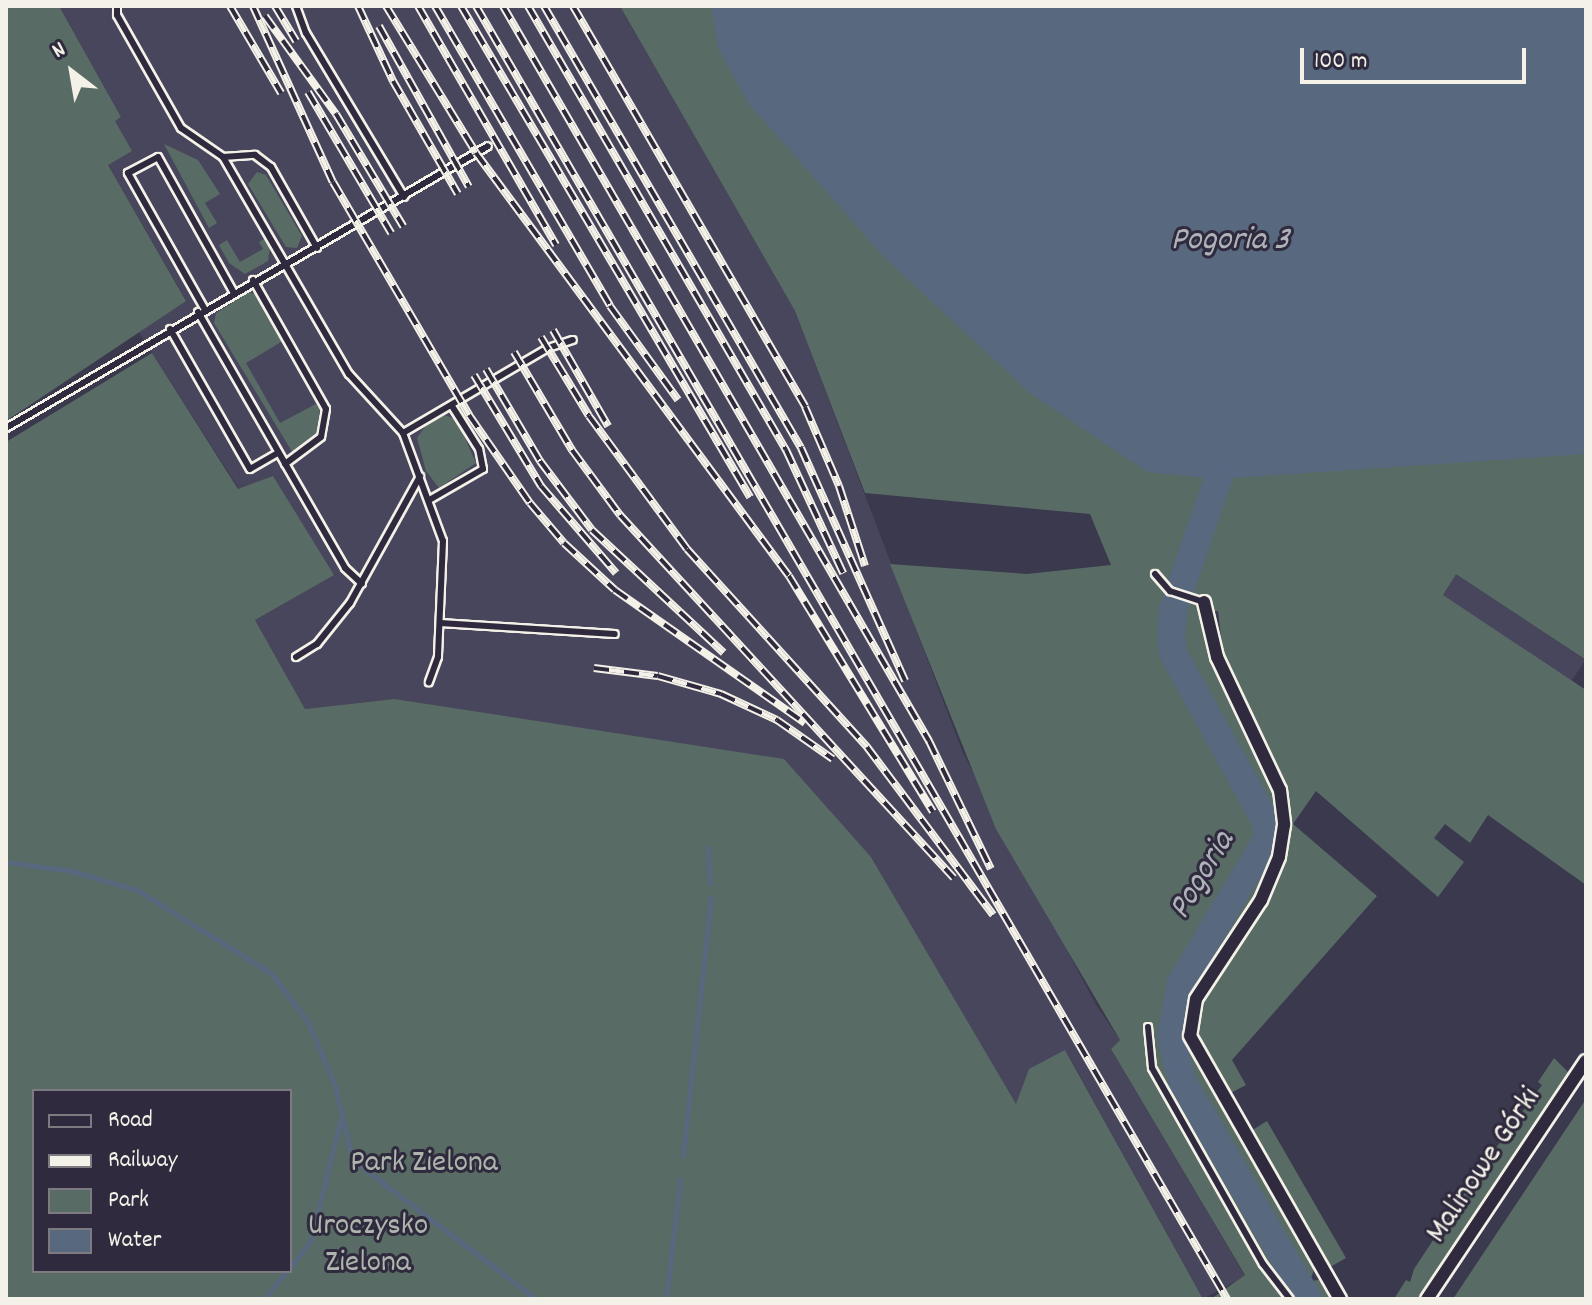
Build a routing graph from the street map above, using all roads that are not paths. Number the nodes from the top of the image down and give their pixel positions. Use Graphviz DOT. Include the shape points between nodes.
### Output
graph roads {
  1 [pos="117,6"];
  2 [pos="296,6"];
  3 [pos="488,146"];
  4 [pos="223,157"];
  5 [pos="404,197"];
  6 [pos="317,248"];
  7 [pos="284,262"];
  8 [pos="253,280"];
  9 [pos="233,291"];
  10 [pos="201,310"];
  11 [pos="170,329"];
  12 [pos="573,340"];
  13 [pos="452,406"];
  14 [pos="6,428"];
  15 [pos="403,433"];
  16 [pos="278,453"];
  17 [pos="285,464"];
  18 [pos="420,476"];
  19 [pos="431,499"];
  20 [pos="1155,574"];
  21 [pos="362,584"];
  22 [pos="1199,600"];
  23 [pos="440,623"];
  24 [pos="615,634"];
  25 [pos="296,657"];
  26 [pos="429,682"];
  27 [pos="1148,1027"];
  28 [pos="1586,1061"];
  29 [pos="1290,1299"];
  30 [pos="1340,1299"];
  31 [pos="1427,1299"];
  1 -- 4 [label="lane" via="117,15 181,128"];
  2 -- 5 [label="lane" via="306,33"];
  3 -- 5 [label="lane"];
  4 -- 6 [label="lane" via="255,155 271,167"];
  4 -- 7 [label="lane"];
  5 -- 6 [label="lane"];
  6 -- 7 [label="lane"];
  7 -- 8 [label="lane"];
  7 -- 15 [label="lane" via="349,374"];
  8 -- 9 [label="lane"];
  8 -- 17 [label="lane" via="326,409 321,437"];
  9 -- 10 [label="lane"];
  9 -- 10 [label="lane" via="158,157 128,173"];
  10 -- 11 [label="lane"];
  10 -- 16 [label="lane"];
  11 -- 14 [label="lane"];
  11 -- 16 [label="lane" via="250,469"];
  12 -- 13 [label="lane" via="548,348"];
  13 -- 15 [label="lane"];
  13 -- 19 [label="lane" via="479,449 483,469"];
  15 -- 18 [label="lane"];
  16 -- 17 [label="lane"];
  17 -- 21 [label="lane" via="345,568"];
  18 -- 19 [label="lane"];
  18 -- 21 [label="lane"];
  19 -- 23 [label="lane" via="443,541"];
  20 -- 22 [label="lane" via="1170,591"];
  21 -- 25 [label="lane" via="317,644"];
  22 -- 30 [label="street" via="1217,657 1280,790 1284,825 1279,857 1261,900 1199,992 1190,1036"];
  23 -- 24 [label="lane"];
  23 -- 26 [label="lane" via="438,657"];
  27 -- 29 [label="lane" via="1152,1068 1263,1264"];
  28 -- 31 [label="street, Malinowe Górki"];
}
